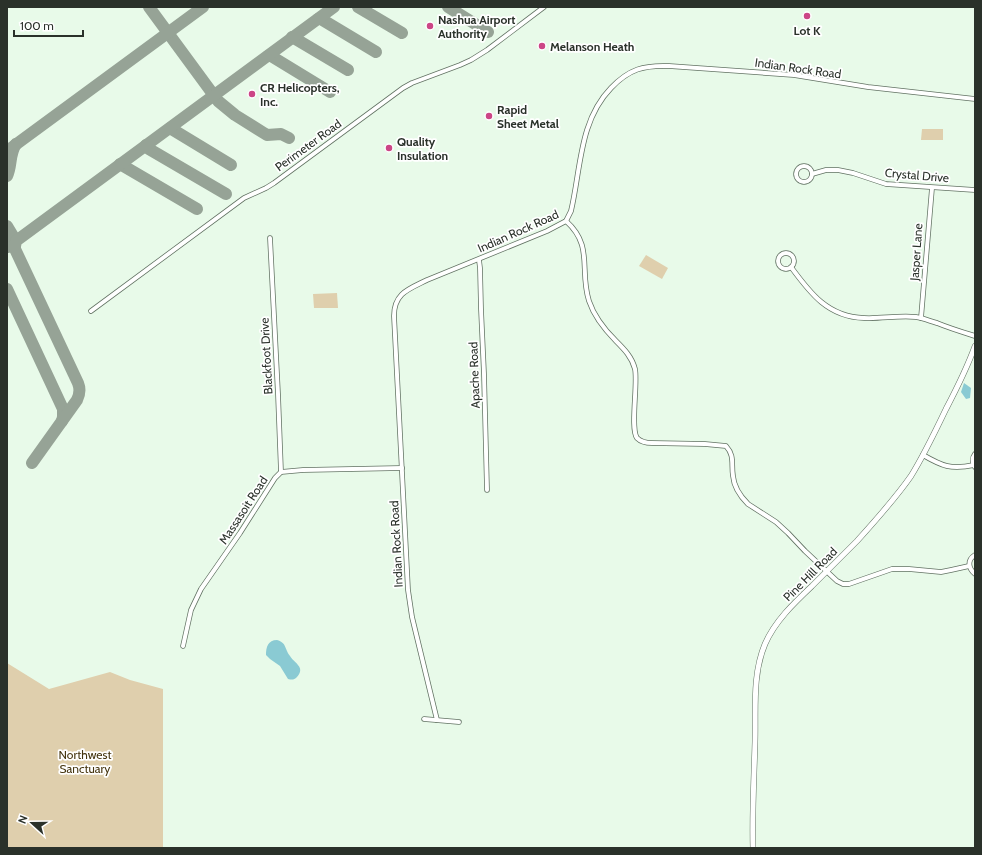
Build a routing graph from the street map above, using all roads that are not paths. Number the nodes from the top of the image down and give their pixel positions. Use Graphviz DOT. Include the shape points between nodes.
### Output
graph roads {
  1 [pos="544,7"];
  2 [pos="975,99"];
  3 [pos="812,174"];
  4 [pos="932,188"];
  5 [pos="975,190"];
  6 [pos="566,221"];
  7 [pos="270,238"];
  8 [pos="479,260"];
  9 [pos="791,267"];
  10 [pos="91,310"];
  11 [pos="921,318"];
  12 [pos="975,336"];
  13 [pos="975,346"];
  14 [pos="975,454"];
  15 [pos="923,455"];
  16 [pos="974,466"];
  17 [pos="402,468"];
  18 [pos="281,472"];
  19 [pos="487,490"];
  20 [pos="975,555"];
  21 [pos="969,566"];
  22 [pos="826,572"];
  23 [pos="975,574"];
  24 [pos="183,646"];
  25 [pos="424,720"];
  26 [pos="437,720"];
  27 [pos="459,722"];
  28 [pos="753,848"];
  1 -- 10 [label="street, Perimeter Road" via="471,60 403,88 274,183 244,198"];
  2 -- 6 [label="street, Indian Rock Road" via="868,87 785,74 669,66 638,69 613,86 593,113 572,206"];
  3 -- 4 [label="street, Crystal Drive" via="838,170 853,172 886,184"];
  4 -- 5 [label="street, Crystal Drive"];
  4 -- 11 [label="street, Jasper Lane"];
  6 -- 8 [label="street, Indian Rock Road"];
  6 -- 22 [label="street" via="582,244 586,292 591,307 602,325 633,362 636,437 646,443 726,446 732,456 734,483 744,500 776,522"];
  7 -- 18 [label="street, Blackfoot Drive"];
  8 -- 17 [label="street, Indian Rock Road" via="410,288 400,295 395,305"];
  8 -- 19 [label="street, Apache Road"];
  9 -- 9 [label="street" via="781,267 778,260 782,254 787,252 794,257"];
  9 -- 11 [label="street" via="819,301 843,315 864,318"];
  11 -- 12 [label="street"];
  13 -- 15 [label="street, Pine Hill Road" via="964,374"];
  14 -- 16 [label="street"];
  15 -- 16 [label="street" via="948,467"];
  15 -- 22 [label="street, Pine Hill Road" via="896,496"];
  17 -- 18 [label="street, Massasoit Road"];
  17 -- 26 [label="street, Indian Rock Road" via="409,601"];
  18 -- 24 [label="street, Massasoit Road" via="200,589 191,610"];
  20 -- 21 [label="street" via="970,559"];
  21 -- 22 [label="street" via="941,572 892,569 846,584 840,583"];
  21 -- 23 [label="street"];
  22 -- 28 [label="street, Pine Hill Road" via="784,614 771,633 760,659 755,695"];
  25 -- 26 [label="street"];
  26 -- 27 [label="street"];
}
